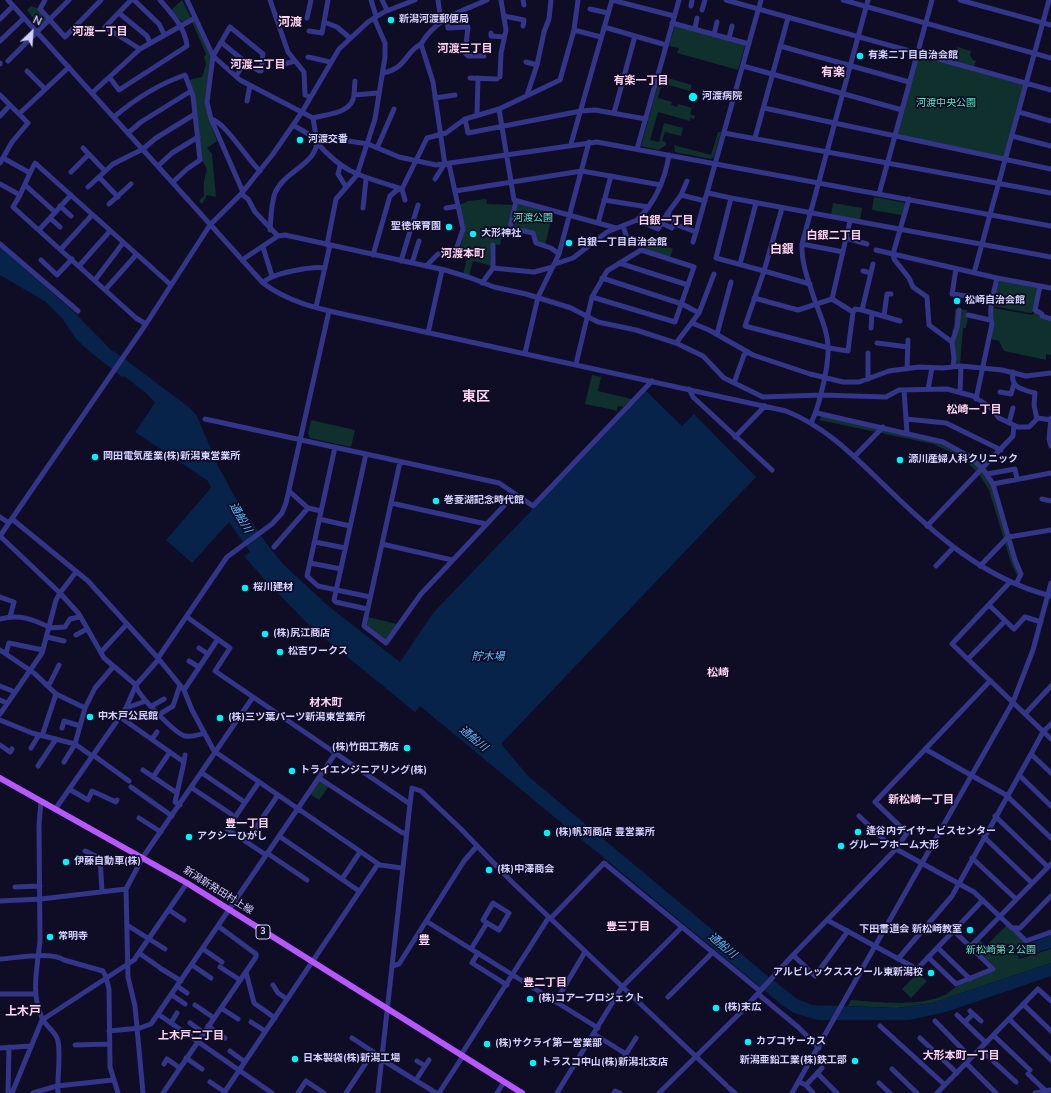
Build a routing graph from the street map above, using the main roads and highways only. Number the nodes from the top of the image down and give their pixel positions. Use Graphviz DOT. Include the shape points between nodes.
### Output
graph roads {
  1 [pos="0,778"];
  2 [pos="522,1093"];
  1 -- 2 [label="main road, 新潟新発田村上線 / 3" via="187,883"];
}
